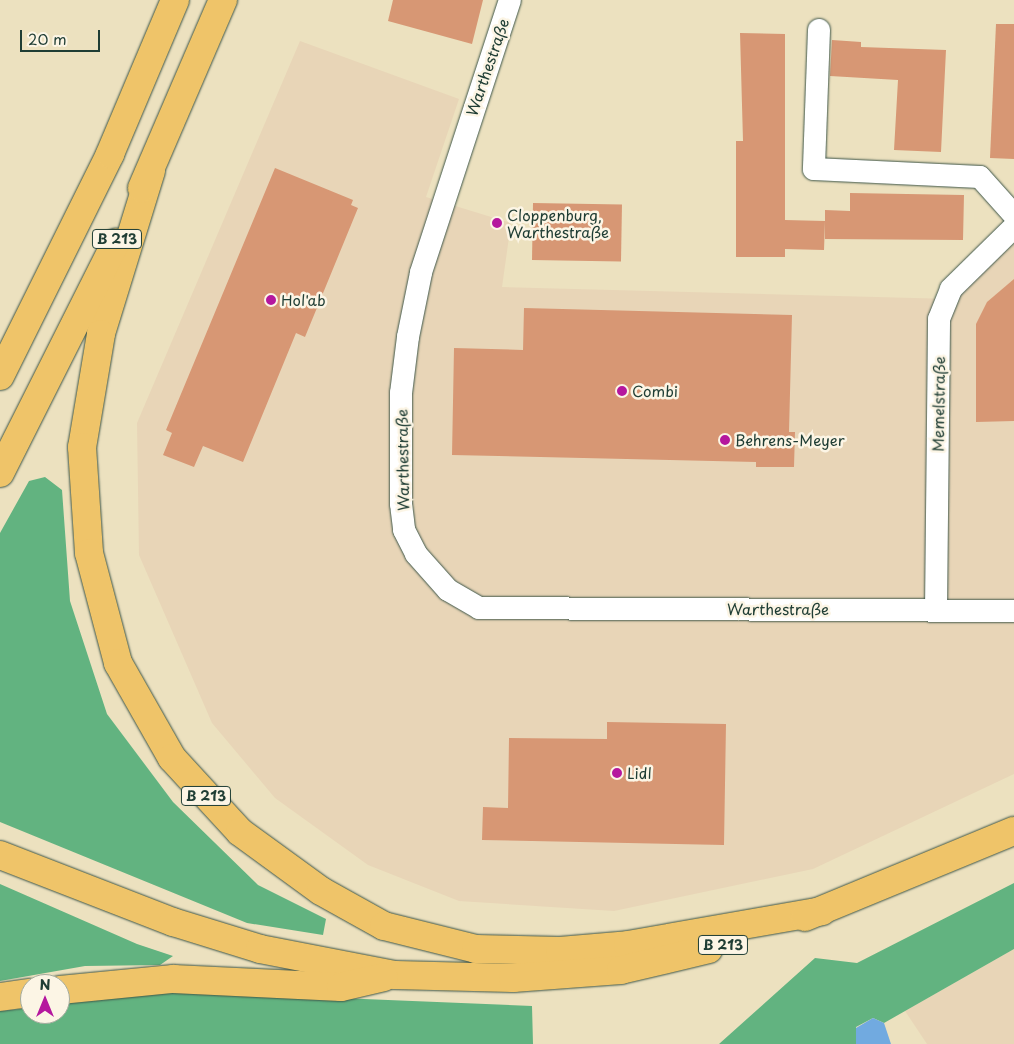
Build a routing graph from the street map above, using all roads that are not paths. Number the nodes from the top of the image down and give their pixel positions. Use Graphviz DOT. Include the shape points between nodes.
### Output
graph roads {
  1 [pos="175,0"];
  2 [pos="223,0"];
  3 [pos="510,0"];
  4 [pos="819,30"];
  5 [pos="151,171"];
  6 [pos="1014,215"];
  7 [pos="1014,227"];
  8 [pos="0,376"];
  9 [pos="0,473"];
  10 [pos="936,610"];
  11 [pos="1014,611"];
  12 [pos="1014,832"];
  13 [pos="0,855"];
  14 [pos="822,911"];
  15 [pos="395,974"];
  16 [pos="70,989"];
  17 [pos="20,994"];
  18 [pos="0,997"];
  1 -- 8 [label="highway, B 213" via="110,154"];
  2 -- 5 [label="highway, B 213"];
  3 -- 10 [label="street, Warthestraße" via="421,273 408,337 401,393 401,504 404,530 416,554 448,590 479,608"];
  4 -- 6 [label="street" via="814,169 980,177"];
  5 -- 9 [label="highway, B 213"];
  5 -- 14 [label="highway, B 213" via="101,334 82,447 89,553 118,663 172,758 240,832 321,891 384,926 476,949 560,951 628,945"];
  7 -- 10 [label="street, Memelstraße" via="951,289 939,319"];
  10 -- 11 [label="street, Warthestraße"];
  12 -- 14 [label="highway"];
  13 -- 15 [label="highway, B 213" via="173,922 243,943"];
  14 -- 15 [label="highway, B 213" via="728,944 621,970 513,978"];
  15 -- 16 [label="highway" via="341,987 173,979"];
  17 -- 18 [label="highway"];
}
